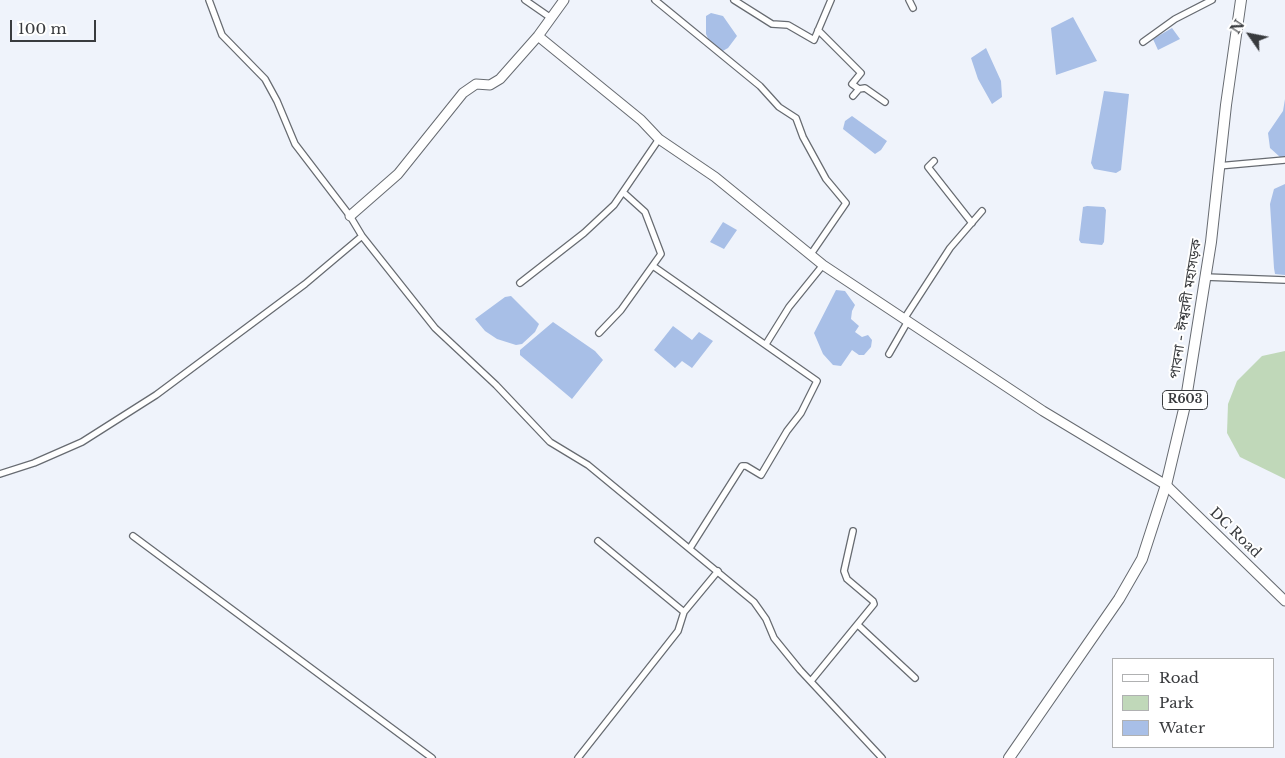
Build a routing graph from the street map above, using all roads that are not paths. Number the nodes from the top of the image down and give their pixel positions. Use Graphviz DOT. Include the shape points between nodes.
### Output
graph roads {
  1 [pos="209,0"];
  2 [pos="525,0"];
  3 [pos="564,0"];
  4 [pos="655,0"];
  5 [pos="734,0"];
  6 [pos="831,0"];
  7 [pos="909,0"];
  8 [pos="1212,0"];
  9 [pos="1241,0"];
  10 [pos="914,8"];
  11 [pos="551,18"];
  12 [pos="818,30"];
  13 [pos="538,36"];
  14 [pos="1143,42"];
  15 [pos="859,89"];
  16 [pos="853,96"];
  17 [pos="885,102"];
  18 [pos="659,138"];
  19 [pos="1285,160"];
  20 [pos="934,161"];
  21 [pos="1218,166"];
  22 [pos="624,193"];
  23 [pos="982,212"];
  24 [pos="350,216"];
  25 [pos="972,222"];
  26 [pos="362,236"];
  27 [pos="811,254"];
  28 [pos="823,265"];
  29 [pos="653,266"];
  30 [pos="1205,277"];
  31 [pos="1285,280"];
  32 [pos="520,284"];
  33 [pos="906,320"];
  34 [pos="599,333"];
  35 [pos="766,344"];
  36 [pos="889,354"];
  37 [pos="0,474"];
  38 [pos="1166,485"];
  39 [pos="853,531"];
  40 [pos="133,536"];
  41 [pos="598,541"];
  42 [pos="690,548"];
  43 [pos="718,571"];
  44 [pos="1285,601"];
  45 [pos="684,612"];
  46 [pos="858,625"];
  47 [pos="915,678"];
  48 [pos="811,681"];
  49 [pos="432,758"];
  50 [pos="578,758"];
  51 [pos="882,758"];
  52 [pos="1009,758"];
  1 -- 24 [label="street" via="222,36 265,79 278,101 294,144"];
  2 -- 11 [label="street"];
  3 -- 11 [label="street"];
  4 -- 27 [label="street" via="796,118 826,179 846,203"];
  5 -- 12 [label="street" via="772,24 788,25 810,39 814,40"];
  6 -- 12 [label="street"];
  7 -- 10 [label="street"];
  8 -- 14 [label="street" via="1175,19"];
  9 -- 21 [label="main road, পাবনা - ঈশ্বরদী মহাসড়ক / R603"];
  11 -- 13 [label="street"];
  12 -- 15 [label="street" via="861,73 852,84"];
  13 -- 18 [label="street, DC Road"];
  13 -- 24 [label="street" via="500,79 490,84 476,84 463,93 398,174"];
  15 -- 16 [label="street"];
  15 -- 17 [label="street" via="865,88"];
  18 -- 22 [label="street"];
  18 -- 27 [label="street, DC Road" via="715,177"];
  19 -- 21 [label="street"];
  20 -- 25 [label="street" via="928,167"];
  21 -- 30 [label="main road, পাবনা - ঈশ্বরদী মহাসড়ক / R603"];
  22 -- 29 [label="street" via="645,212 661,249"];
  22 -- 32 [label="street" via="584,233"];
  23 -- 25 [label="street"];
  24 -- 26 [label="street"];
  25 -- 33 [label="street" via="932,272"];
  26 -- 37 [label="street" via="297,290 156,395 82,442"];
  26 -- 42 [label="street" via="434,328 496,384 550,442 588,466"];
  27 -- 28 [label="street, DC Road"];
  28 -- 33 [label="street, DC Road"];
  28 -- 35 [label="street" via="789,307"];
  29 -- 34 [label="street" via="621,310"];
  29 -- 35 [label="street"];
  30 -- 31 [label="street"];
  30 -- 38 [label="main road, পাবনা - ঈশ্বরদী মহাসড়ক / R603" via="1184,404"];
  33 -- 36 [label="street"];
  33 -- 38 [label="street, DC Road" via="1043,411"];
  35 -- 42 [label="street" via="817,383 761,474 742,466"];
  38 -- 44 [label="street, DC Road"];
  38 -- 52 [label="main road, পাবনা - ঈশ্বরদী মহাসড়ক / R603" via="1142,559 1119,599"];
  39 -- 46 [label="street" via="844,572 846,579 874,604"];
  40 -- 49 [label="street"];
  41 -- 45 [label="street"];
  42 -- 43 [label="street"];
  43 -- 45 [label="street"];
  43 -- 48 [label="street" via="754,602 774,638"];
  45 -- 50 [label="street" via="678,631"];
  46 -- 47 [label="street"];
  46 -- 48 [label="street"];
  48 -- 51 [label="street"];
}
